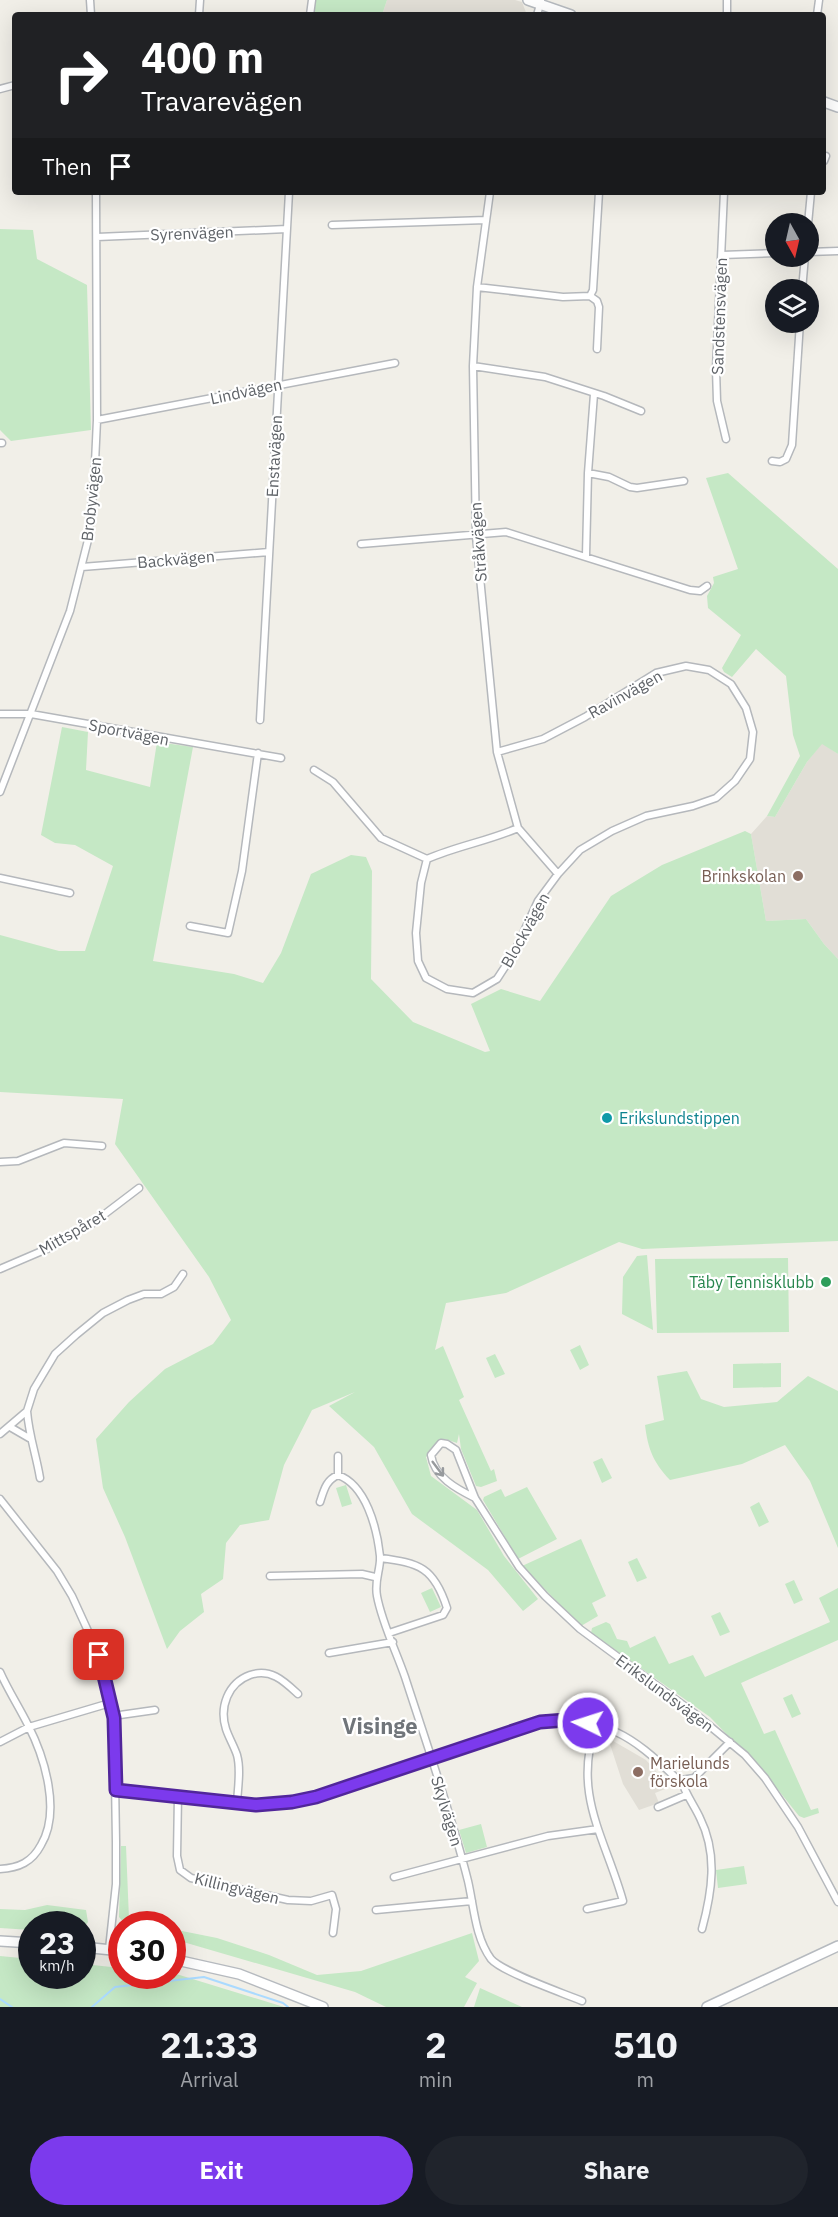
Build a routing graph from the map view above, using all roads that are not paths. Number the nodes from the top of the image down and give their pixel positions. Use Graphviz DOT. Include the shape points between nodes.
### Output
graph roads {
  1 [pos="528,0"];
  2 [pos="540,2"];
  3 [pos="564,12"];
  4 [pos="96,195"];
  5 [pos="289,195"];
  6 [pos="490,195"];
  7 [pos="599,195"];
  8 [pos="724,195"];
  9 [pos="811,195"];
  10 [pos="809,213"];
  11 [pos="486,220"];
  12 [pos="332,225"];
  13 [pos="287,229"];
  14 [pos="97,237"];
  15 [pos="838,251"];
  16 [pos="819,252"];
  17 [pos="765,253"];
  18 [pos="722,255"];
  19 [pos="477,287"];
  20 [pos="590,296"];
  21 [pos="799,333"];
  22 [pos="597,349"];
  23 [pos="395,363"];
  24 [pos="472,366"];
  25 [pos="278,384"];
  26 [pos="594,394"];
  27 [pos="641,411"];
  28 [pos="98,420"];
  29 [pos="726,439"];
  30 [pos="772,461"];
  31 [pos="588,473"];
  32 [pos="684,481"];
  33 [pos="476,536"];
  34 [pos="361,544"];
  35 [pos="269,552"];
  36 [pos="586,556"];
  37 [pos="82,567"];
  38 [pos="707,586"];
  39 [pos="0,714"];
  40 [pos="31,714"];
  41 [pos="260,720"];
  42 [pos="496,752"];
  43 [pos="258,753"];
  44 [pos="281,758"];
  45 [pos="314,770"];
  46 [pos="0,792"];
  47 [pos="518,828"];
  48 [pos="427,859"];
  49 [pos="558,874"];
  50 [pos="0,878"];
  51 [pos="70,893"];
  52 [pos="190,926"];
  53 [pos="102,1146"];
  54 [pos="0,1162"];
  55 [pos="139,1188"];
  56 [pos="0,1269"];
  57 [pos="183,1274"];
  58 [pos="27,1411"];
  59 [pos="10,1427"];
  60 [pos="0,1434"];
  61 [pos="30,1438"];
  62 [pos="338,1456"];
  63 [pos="338,1475"];
  64 [pos="40,1478"];
  65 [pos="475,1498"];
  66 [pos="0,1499"];
  67 [pos="320,1502"];
  68 [pos="380,1558"];
  69 [pos="270,1576"];
  70 [pos="375,1577"];
  71 [pos="389,1633"];
  72 [pos="393,1642"];
  73 [pos="329,1653"];
  74 [pos="0,1672"];
  75 [pos="298,1694"];
  76 [pos="110,1703"];
  77 [pos="155,1710"];
  78 [pos="113,1716"];
  79 [pos="596,1725"];
  80 [pos="29,1727"];
  81 [pos="0,1742"];
  82 [pos="730,1742"];
  83 [pos="431,1759"];
  84 [pos="681,1780"];
  85 [pos="116,1790"];
  86 [pos="178,1796"];
  87 [pos="686,1796"];
  88 [pos="237,1802"];
  89 [pos="658,1807"];
  90 [pos="598,1829"];
  91 [pos="462,1858"];
  92 [pos="0,1869"];
  93 [pos="394,1877"];
  94 [pos="472,1901"];
  95 [pos="838,1902"];
  96 [pos="587,1909"];
  97 [pos="376,1910"];
  98 [pos="113,1911"];
  99 [pos="702,1929"];
  100 [pos="333,1933"];
  101 [pos="0,1941"];
  102 [pos="18,1942"];
  103 [pos="838,1946"];
  104 [pos="186,1962"];
  105 [pos="582,2001"];
  106 [pos="323,2007"];
  107 [pos="707,2007"];
  1 -- 2 [label="main road"];
  2 -- 3 [label="main road"];
  4 -- 14 [label="street, Brobyvägen"];
  5 -- 13 [label="street, Enstavägen"];
  6 -- 11 [label="street, Stråkvägen"];
  7 -- 20 [label="street"];
  8 -- 18 [label="street, Sandstensvägen"];
  9 -- 10 [label="street"];
  11 -- 12 [label="street"];
  11 -- 19 [label="street, Stråkvägen"];
  13 -- 14 [label="street, Syrenvägen"];
  13 -- 25 [label="street, Enstavägen"];
  14 -- 28 [label="street, Brobyvägen"];
  15 -- 16 [label="street"];
  17 -- 18 [label="street"];
  18 -- 29 [label="street, Sandstensvägen" via="716,369 717,400"];
  19 -- 20 [label="street" via="563,297"];
  19 -- 24 [label="street, Stråkvägen"];
  20 -- 22 [label="street" via="599,307"];
  21 -- 30 [label="street" via="792,445 786,459"];
  23 -- 25 [label="street, Lindvägen"];
  24 -- 26 [label="street" via="544,377"];
  24 -- 33 [label="street, Stråkvägen"];
  25 -- 28 [label="street, Lindvägen"];
  25 -- 35 [label="street, Enstavägen"];
  26 -- 27 [label="street"];
  26 -- 31 [label="street"];
  28 -- 37 [label="street, Brobyvägen" via="88,540"];
  31 -- 32 [label="street" via="637,488"];
  31 -- 36 [label="street"];
  33 -- 34 [label="street"];
  33 -- 36 [label="street" via="506,532"];
  33 -- 42 [label="street, Stråkvägen"];
  35 -- 37 [label="street, Backvägen"];
  35 -- 41 [label="street, Enstavägen"];
  36 -- 38 [label="street" via="690,590 700,591"];
  37 -- 40 [label="street, Brobyvägen" via="70,611"];
  39 -- 40 [label="street, Sportvägen"];
  40 -- 43 [label="street, Sportvägen"];
  40 -- 46 [label="street, Brobyvägen"];
  42 -- 47 [label="street, Stråkvägen"];
  42 -- 49 [label="street, Ravinvägen" via="543,739 656,673 686,666 710,670 731,684 746,708 753,732 750,759 735,781 716,798 646,816 612,831 580,850"];
  43 -- 44 [label="street, Sportvägen"];
  43 -- 52 [label="street" via="244,862 228,933"];
  45 -- 48 [label="street" via="333,782 381,838"];
  47 -- 48 [label="street"];
  47 -- 49 [label="street, Stråkvägen"];
  48 -- 49 [label="street, Blockvägen" via="416,933 418,961 426,978 447,989 473,993 497,979 538,902"];
  50 -- 51 [label="street"];
  53 -- 54 [label="street" via="64,1143 18,1161"];
  55 -- 56 [label="street, Mittspåret" via="89,1226"];
  57 -- 58 [label="street" via="174,1287 144,1294 103,1313 67,1343 55,1354 34,1389"];
  58 -- 59 [label="street"];
  58 -- 61 [label="street"];
  59 -- 60 [label="street"];
  59 -- 61 [label="street"];
  61 -- 64 [label="street"];
  62 -- 63 [label="street"];
  63 -- 67 [label="street" via="327,1483"];
  63 -- 68 [label="street, Skylvägen" via="348,1478 359,1490 376,1534"];
  65 -- 65 [label="street, Erikslundsvägen, one-way" via="456,1450 441,1443 431,1455 432,1463 456,1488"];
  65 -- 82 [label="street, Erikslundsvägen" via="519,1568 580,1629"];
  66 -- 76 [label="street" via="72,1596 99,1655"];
  68 -- 70 [label="street, Skylvägen"];
  68 -- 71 [label="street" via="413,1563 427,1571 447,1608 435,1619"];
  69 -- 70 [label="street"];
  70 -- 71 [label="street, Skylvägen" via="376,1595"];
  71 -- 72 [label="street, Skylvägen"];
  72 -- 73 [label="street"];
  72 -- 83 [label="street, Skylvägen"];
  74 -- 80 [label="street"];
  75 -- 88 [label="street" via="273,1674 257,1672 232,1687 223,1713 238,1757"];
  76 -- 78 [label="street"];
  76 -- 80 [label="street"];
  77 -- 78 [label="street"];
  78 -- 85 [label="street"];
  79 -- 83 [label="street" via="566,1720 540,1722"];
  79 -- 84 [label="street" via="619,1732 638,1744"];
  79 -- 90 [label="street" via="590,1742 586,1783"];
  80 -- 81 [label="street"];
  80 -- 92 [label="street" via="45,1769 50,1824 42,1845 27,1863"];
  82 -- 84 [label="street" via="694,1778"];
  82 -- 95 [label="street, Erikslundsvägen" via="765,1778 798,1827"];
  83 -- 88 [label="street" via="316,1797 256,1805"];
  83 -- 91 [label="street, Skylvägen"];
  84 -- 87 [label="street"];
  85 -- 86 [label="street"];
  85 -- 98 [label="street"];
  86 -- 88 [label="street"];
  86 -- 100 [label="street, Killingvägen" via="180,1870 191,1878 288,1900 311,1901 332,1895 336,1909"];
  87 -- 89 [label="street"];
  87 -- 99 [label="street" via="711,1849 713,1876"];
  90 -- 91 [label="street" via="548,1836"];
  90 -- 96 [label="street" via="623,1901"];
  91 -- 93 [label="street"];
  91 -- 94 [label="street, Skylvägen"];
  94 -- 97 [label="street"];
  94 -- 105 [label="street, Skylvägen" via="482,1945 493,1961"];
  101 -- 102 [label="main road"];
  103 -- 107 [label="main road"];
  104 -- 106 [label="main road" via="239,1974"];
}
